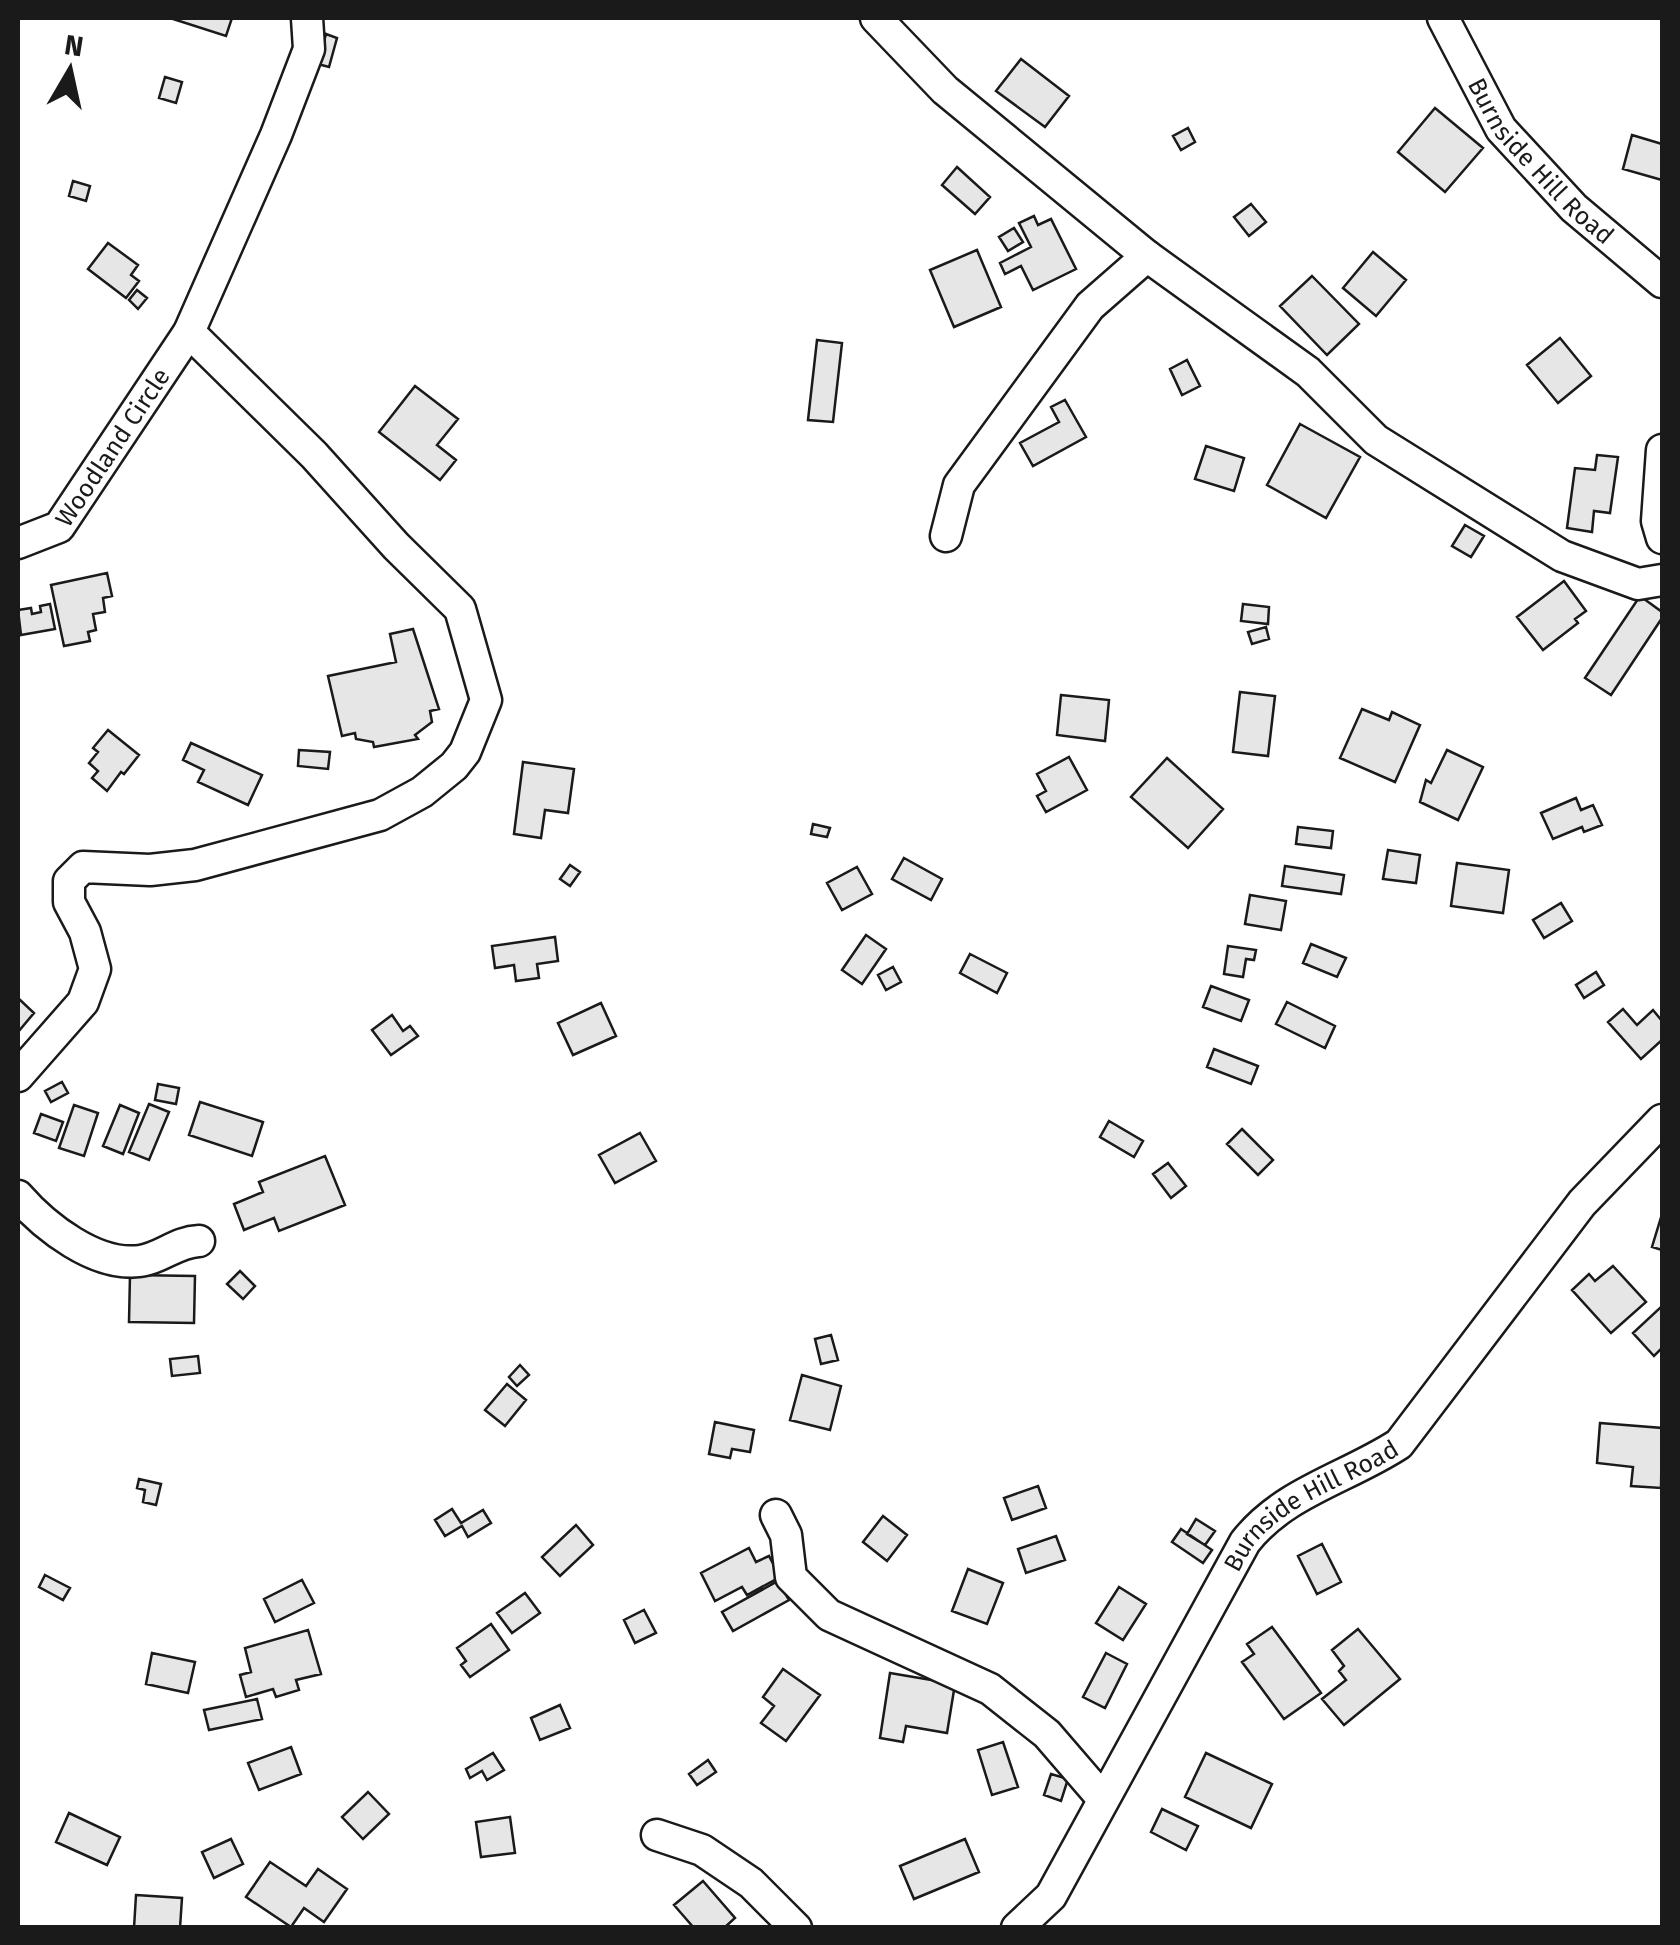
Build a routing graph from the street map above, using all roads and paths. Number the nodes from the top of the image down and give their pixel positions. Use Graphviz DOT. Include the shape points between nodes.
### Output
graph roads {
  1 [pos="307,18"];
  2 [pos="876,18"];
  3 [pos="1443,18"];
  4 [pos="1147,256"];
  5 [pos="1662,282"];
  6 [pos="189,332"];
  7 [pos="1662,450"];
  8 [pos="946,536"];
  9 [pos="1662,538"];
  10 [pos="18,543"];
  11 [pos="1662,580"];
  12 [pos="18,1076"];
  13 [pos="1662,1120"];
  14 [pos="18,1196"];
  15 [pos="199,1241"];
  16 [pos="776,1516"];
  17 [pos="1103,1799"];
  18 [pos="656,1835"];
  19 [pos="796,1928"];
  20 [pos="1017,1928"];
  1 -- 6 [label="street, Woodland Circle" via="309,49"];
  2 -- 4 [label="street" via="945,90"];
  3 -- 5 [label="street, Burnside Hill Road" via="1502,128 1574,208"];
  4 -- 8 [label="street" via="1090,306 959,485"];
  4 -- 11 [label="street" via="1308,372 1376,440 1426,472 1562,556 1638,584"];
  6 -- 10 [label="street, Woodland Circle" via="59,527"];
  6 -- 12 [label="street" via="460,610 486,700 454,766 380,815 195,865 84,867 70,881 68,902 96,969 83,1002"];
  7 -- 9 [label="street" via="1656,521"];
  13 -- 17 [label="street, Burnside Hill Road" via="1582,1203 1400,1444 1262,1520"];
  14 -- 15 [label="street" via="70,1240 115,1260 137,1262"];
  16 -- 17 [label="street" via="786,1535 791,1577 808,1596 830,1615 990,1689 1047,1734"];
  17 -- 20 [label="street, Burnside Hill Road" via="1051,1896"];
  18 -- 19 [label="street" via="702,1850 751,1883"];
}
